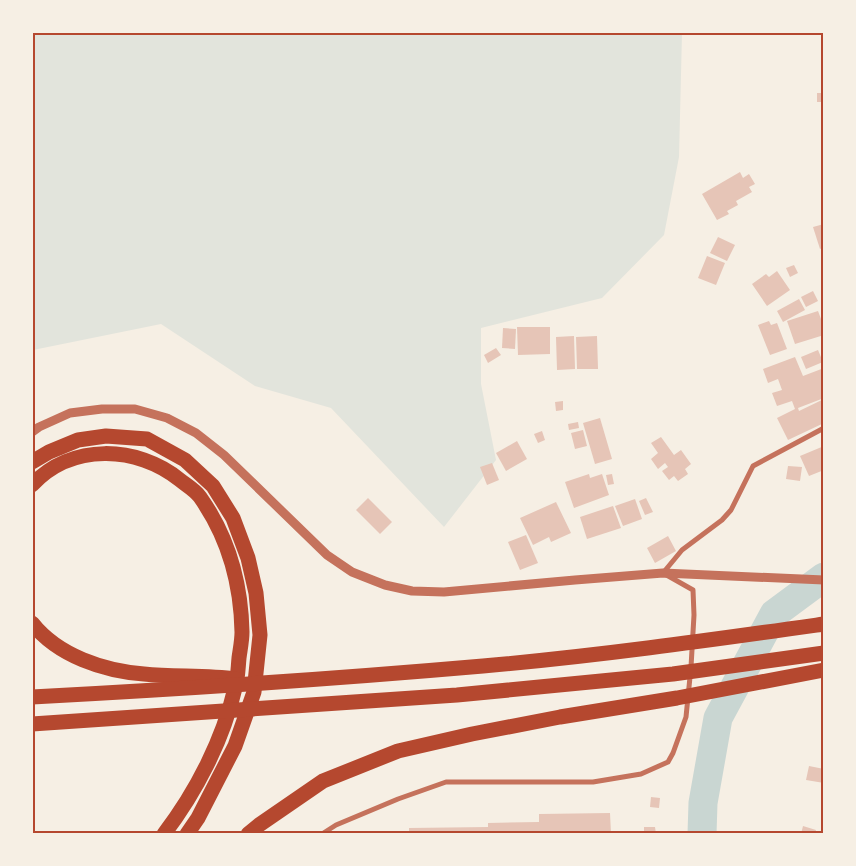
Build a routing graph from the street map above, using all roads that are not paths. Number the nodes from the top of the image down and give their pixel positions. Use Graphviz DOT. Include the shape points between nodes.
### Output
graph roads {
  1 [pos="824,428"];
  2 [pos="32,432"];
  3 [pos="32,462"];
  4 [pos="32,486"];
  5 [pos="662,573"];
  6 [pos="824,580"];
  7 [pos="32,623"];
  8 [pos="824,624"];
  9 [pos="824,654"];
  10 [pos="824,670"];
  11 [pos="217,682"];
  12 [pos="32,698"];
  13 [pos="32,724"];
  14 [pos="164,834"];
  15 [pos="187,834"];
  16 [pos="248,834"];
  17 [pos="322,834"];
  1 -- 5 [label="street" via="753,466 731,510 682,550"];
  2 -- 5 [label="street" via="70,413 102,409 135,409 166,418 196,433 224,456 327,555 352,572 385,585 444,592"];
  3 -- 15 [label="highway" via="78,440 106,436 146,439 185,460 213,486 233,518 248,558 256,593 260,634 254,692 235,746"];
  4 -- 14 [label="highway" via="56,466 83,456 108,453 139,458 170,472 198,495 216,523 233,562 240,595 242,634 236,688 218,742 181,811"];
  5 -- 6 [label="street"];
  5 -- 17 [label="street" via="693,590 694,615 686,716 668,762 641,774 593,782 446,782 398,798"];
  7 -- 11 [label="highway" via="41,634 72,655 110,669"];
  8 -- 11 [label="highway" via="668,646 484,666 271,684"];
  9 -- 13 [label="highway" via="673,674 457,696"];
  10 -- 16 [label="highway" via="560,717 398,751 323,781"];
  11 -- 12 [label="highway"];
}
